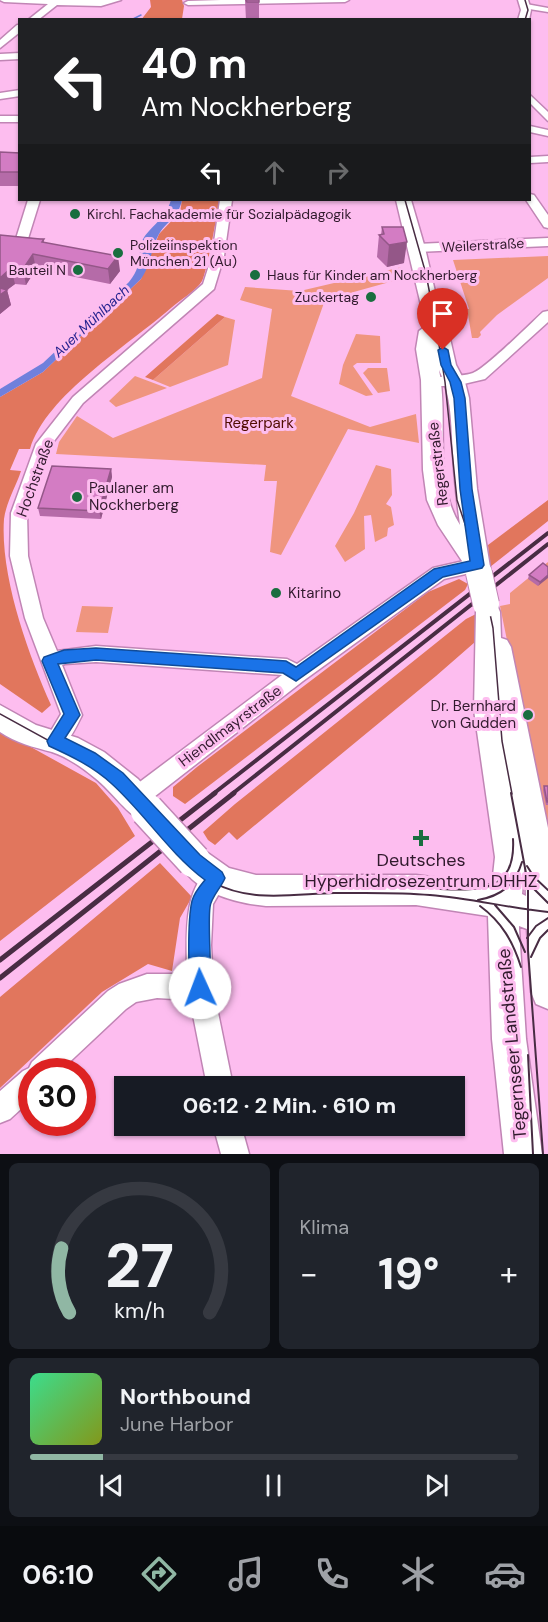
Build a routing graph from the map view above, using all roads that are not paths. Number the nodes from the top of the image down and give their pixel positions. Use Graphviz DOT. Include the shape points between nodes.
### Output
graph roads {
  1 [pos="4,0"];
  2 [pos="117,0"];
  3 [pos="345,0"];
  4 [pos="57,1"];
  5 [pos="188,2"];
  6 [pos="525,3"];
  7 [pos="548,10"];
  8 [pos="45,12"];
  9 [pos="54,13"];
  10 [pos="189,15"];
  11 [pos="35,18"];
  12 [pos="523,18"];
  13 [pos="18,29"];
  14 [pos="1,42"];
  15 [pos="18,56"];
  16 [pos="0,57"];
  17 [pos="18,93"];
  18 [pos="0,96"];
  19 [pos="531,99"];
  20 [pos="548,118"];
  21 [pos="0,119"];
  22 [pos="18,119"];
  23 [pos="531,129"];
  24 [pos="548,133"];
  25 [pos="548,159"];
  26 [pos="531,160"];
  27 [pos="531,198"];
  28 [pos="34,201"];
  29 [pos="226,201"];
  30 [pos="403,201"];
  31 [pos="548,224"];
  32 [pos="548,242"];
  33 [pos="36,247"];
  34 [pos="417,248"];
  35 [pos="548,315"];
  36 [pos="434,322"];
  37 [pos="431,382"];
  38 [pos="455,382"];
  39 [pos="478,569"];
  40 [pos="487,608"];
  41 [pos="50,661"];
  42 [pos="296,675"];
  43 [pos="0,698"];
  44 [pos="0,717"];
  45 [pos="55,741"];
  46 [pos="142,803"];
  47 [pos="205,870"];
  48 [pos="507,903"];
  49 [pos="545,909"];
  50 [pos="200,988"];
  51 [pos="548,992"];
  52 [pos="55,1058"];
  53 [pos="218,1076"];
  54 [pos="18,1093"];
  55 [pos="0,1109"];
  56 [pos="230,1136"];
  57 [pos="235,1154"];
  58 [pos="523,1154"];
  1 -- 4 [label="street"];
  2 -- 4 [label="street" via="100,4"];
  3 -- 5 [label="street"];
  4 -- 8 [label="street"];
  5 -- 10 [label="street"];
  6 -- 7 [label="street"];
  6 -- 12 [label="main road"];
  8 -- 9 [label="street"];
  8 -- 11 [label="street"];
  13 -- 14 [label="street"];
  15 -- 16 [label="street"];
  17 -- 18 [label="street"];
  19 -- 20 [label="street"];
  21 -- 22 [label="street"];
  23 -- 24 [label="street"];
  25 -- 26 [label="street"];
  27 -- 31 [label="street"];
  28 -- 33 [label="street" via="14,244"];
  29 -- 41 [label="street, Hochstraße" via="209,286 78,400 44,444 19,513 18,535 34,618"];
  30 -- 34 [label="main road, Regerstraße"];
  32 -- 34 [label="street, Weilerstraße"];
  34 -- 36 [label="main road, Regerstraße"];
  35 -- 38 [label="street" via="480,376"];
  36 -- 37 [label="main road, Regerstraße" via="426,339"];
  36 -- 38 [label="main road, Regerstraße"];
  37 -- 38 [label="street"];
  37 -- 39 [label="main road, Regerstraße" via="438,500 448,524"];
  38 -- 39 [label="main road, Regerstraße"];
  39 -- 40 [label="main road, Tegernseer Landstraße, bridge"];
  39 -- 42 [label="street, Hiendlmayrstraße" via="439,573"];
  40 -- 48 [label="main road, Tegernseer Landstraße" via="488,710 509,850"];
  40 -- 49 [label="main road, Tegernseer Landstraße" via="537,849"];
  41 -- 42 [label="street" via="96,654 286,667"];
  41 -- 45 [label="street, Hochstraße" via="72,715"];
  42 -- 46 [label="street, Hiendlmayrstraße"];
  43 -- 45 [label="main road" via="41,723"];
  44 -- 45 [label="main road" via="36,737"];
  45 -- 46 [label="main road" via="104,767"];
  46 -- 47 [label="main road, bridge"];
  47 -- 48 [label="main road" via="237,887 256,890 416,890"];
  47 -- 50 [label="street"];
  48 -- 49 [label="main road"];
  48 -- 58 [label="main road, Tegernseer Landstraße" via="503,929 508,1039"];
  49 -- 51 [label="main road, Tegernseer Landstraße"];
  50 -- 52 [label="street" via="147,985 131,990"];
  50 -- 53 [label="street"];
  54 -- 55 [label="street"];
  56 -- 57 [label="street"];
}
